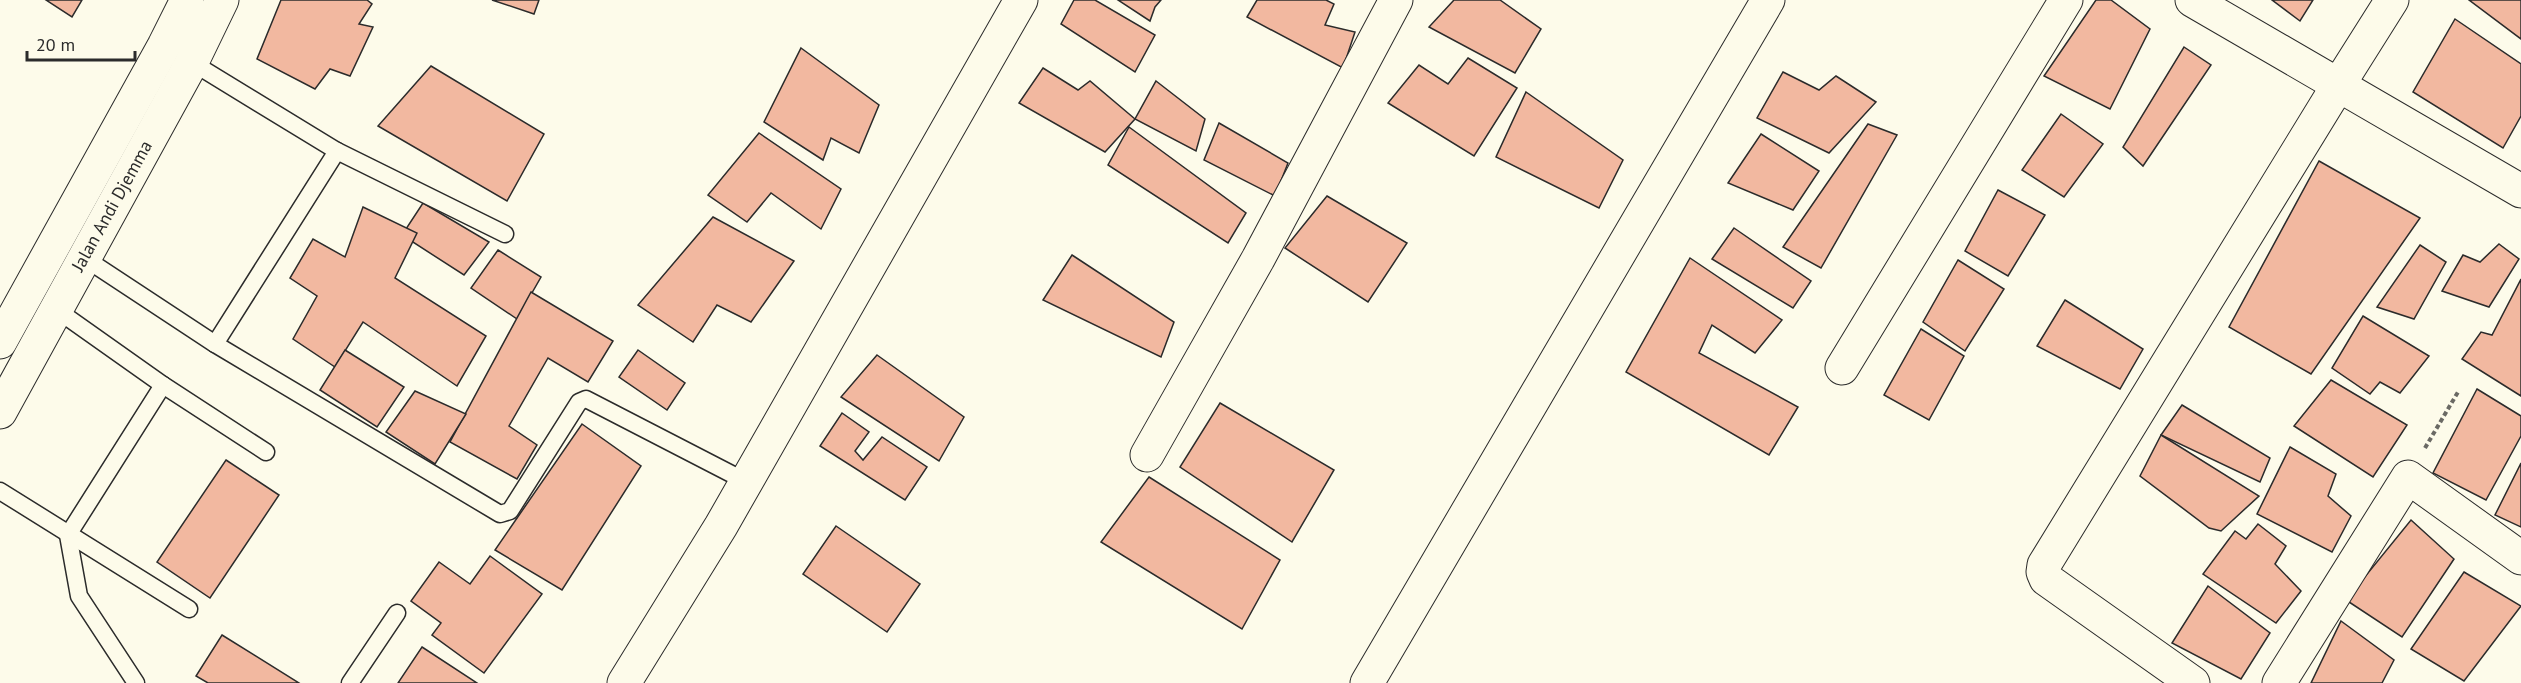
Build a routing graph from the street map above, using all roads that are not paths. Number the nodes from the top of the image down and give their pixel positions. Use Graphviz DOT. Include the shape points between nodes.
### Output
graph roads {
  1 [pos="187,0"];
  2 [pos="222,0"];
  3 [pos="1021,0"];
  4 [pos="1396,0"];
  5 [pos="1768,0"];
  6 [pos="2066,0"];
  7 [pos="2192,0"];
  8 [pos="2392,0"];
  9 [pos="178,54"];
  10 [pos="2339,84"];
  11 [pos="337,151"];
  12 [pos="2521,191"];
  13 [pos="505,234"];
  14 [pos="83,257"];
  15 [pos="57,309"];
  16 [pos="0,342"];
  17 [pos="215,344"];
  18 [pos="1842,368"];
  19 [pos="163,385"];
  20 [pos="0,412"];
  21 [pos="266,452"];
  22 [pos="1147,455"];
  23 [pos="745,481"];
  24 [pos="0,491"];
  25 [pos="68,535"];
  26 [pos="2521,558"];
  27 [pos="189,609"];
  28 [pos="397,613"];
  29 [pos="136,683"];
  30 [pos="350,683"];
  31 [pos="624,683"];
  32 [pos="1367,683"];
  33 [pos="2193,683"];
  34 [pos="2278,683"];
  1 -- 9 [label="main road, Jalan Andi Djemma"];
  2 -- 9 [label="main road, Jalan Andi Djemma"];
  3 -- 23 [label="main road"];
  4 -- 22 [label="main road" via="1258,259"];
  5 -- 32 [label="main road"];
  6 -- 18 [label="main road"];
  7 -- 10 [label="main road"];
  8 -- 10 [label="main road"];
  9 -- 11 [label="lane"];
  9 -- 14 [label="main road, Jalan Andi Djemma"];
  9 -- 16 [label="main road, Jalan Andi Djemma"];
  10 -- 12 [label="main road"];
  10 -- 33 [label="main road" via="2043,572 2046,579"];
  11 -- 13 [label="lane"];
  11 -- 17 [label="lane"];
  14 -- 15 [label="main road, Jalan Andi Djemma"];
  14 -- 17 [label="lane"];
  15 -- 19 [label="lane"];
  15 -- 20 [label="main road, Jalan Andi Djemma"];
  17 -- 23 [label="lane" via="500,514 510,511 579,402 586,399"];
  19 -- 21 [label="lane"];
  19 -- 25 [label="lane"];
  23 -- 31 [label="main road"];
  24 -- 25 [label="lane"];
  25 -- 27 [label="lane"];
  25 -- 29 [label="lane" via="79,596"];
  26 -- 34 [label="main road" via="2408,477"];
  28 -- 30 [label="lane"];
}
